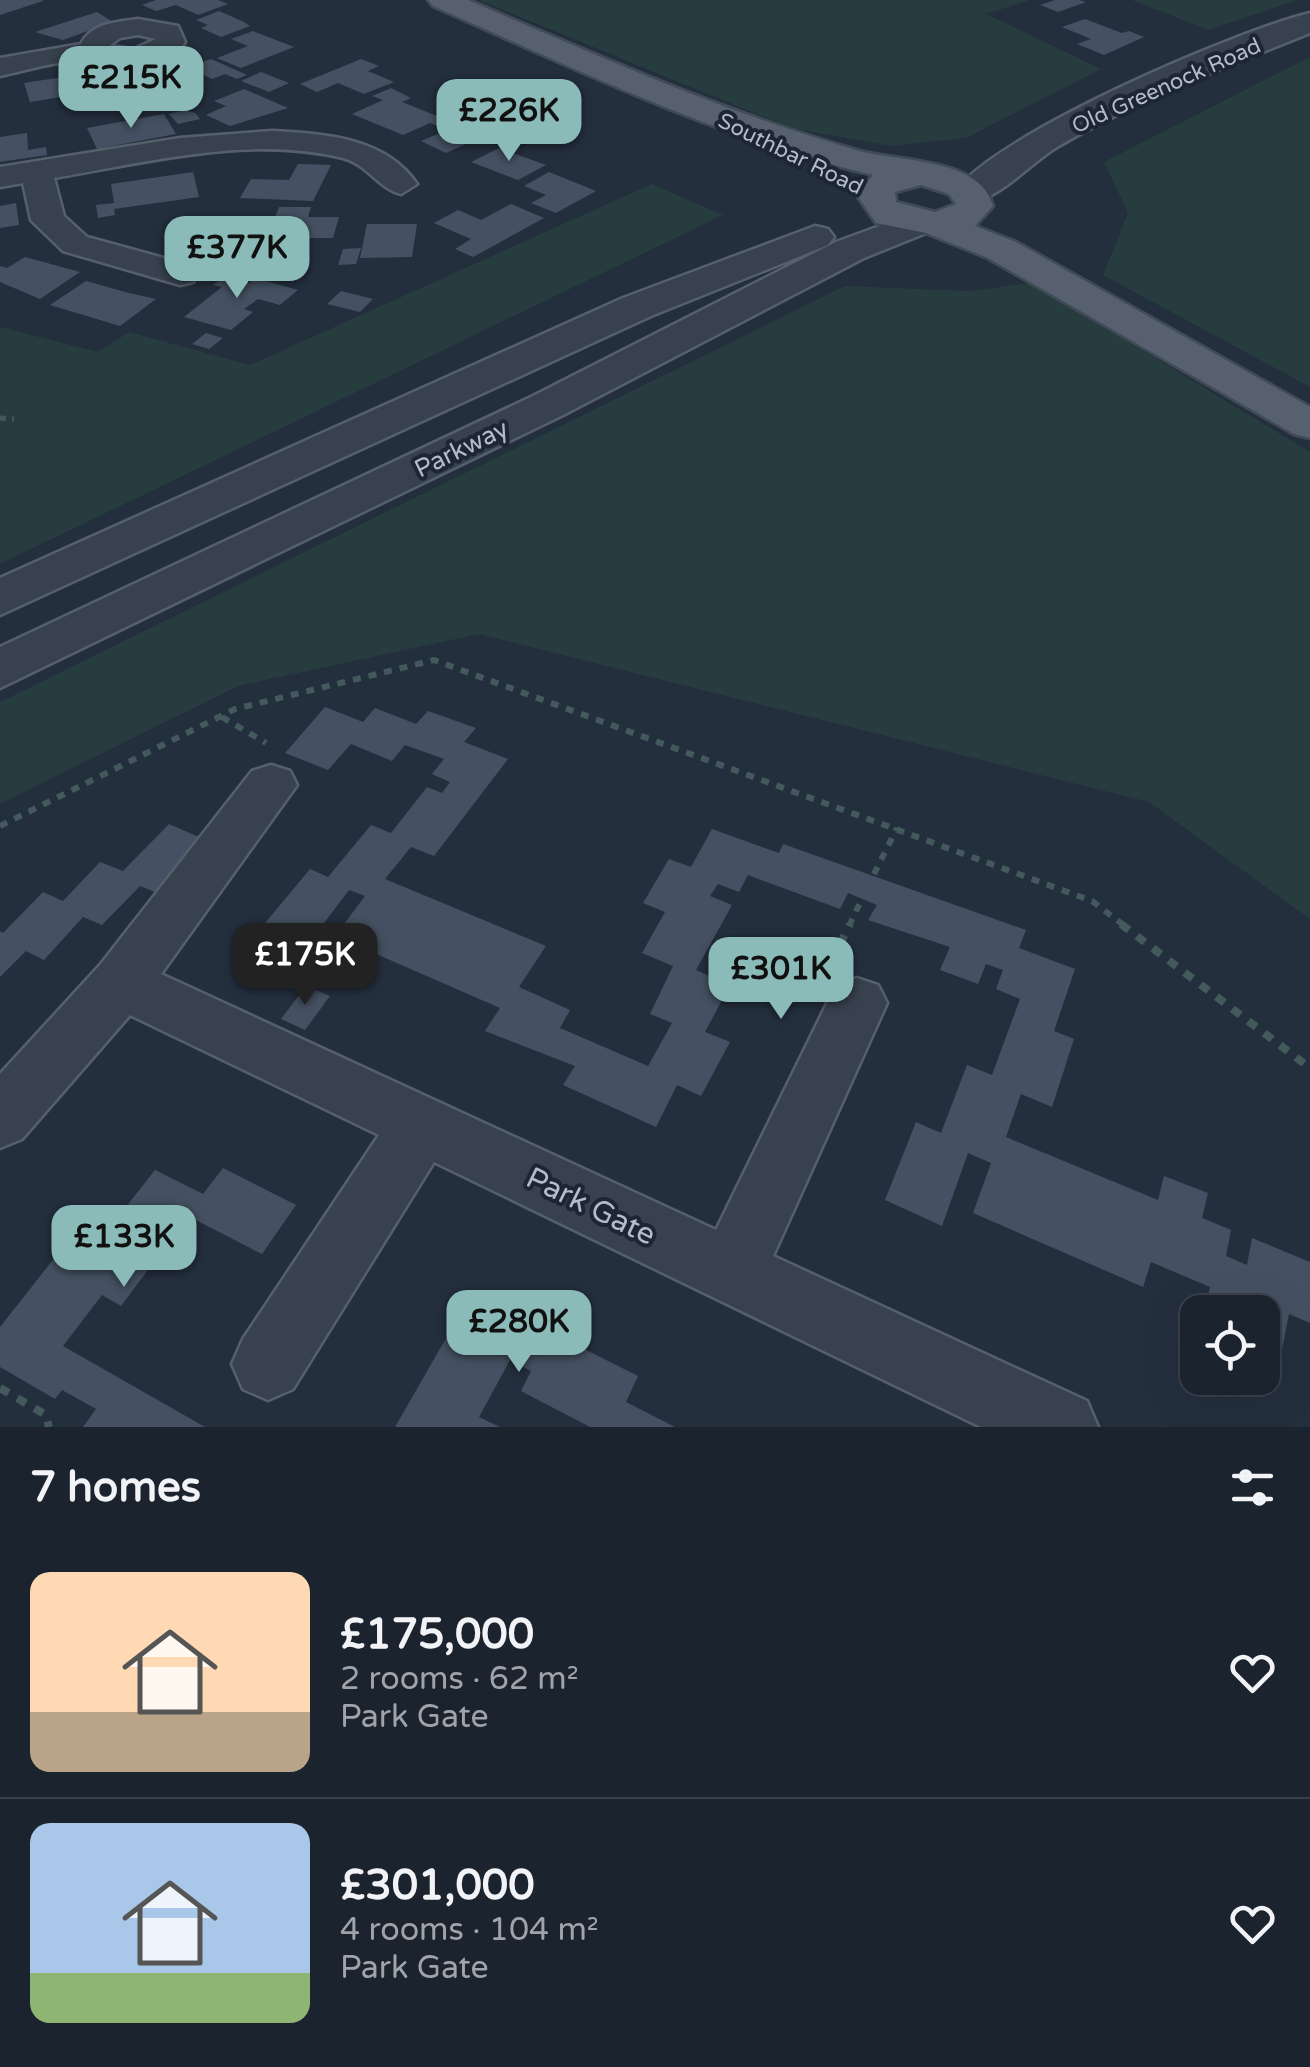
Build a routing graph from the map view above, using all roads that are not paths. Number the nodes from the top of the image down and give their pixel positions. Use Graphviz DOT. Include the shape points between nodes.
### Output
graph roads {
  1 [pos="443,0"];
  2 [pos="1310,22"];
  3 [pos="94,50"];
  4 [pos="0,67"];
  5 [pos="708,112"];
  6 [pos="1024,154"];
  7 [pos="37,173"];
  8 [pos="924,176"];
  9 [pos="0,177"];
  10 [pos="401,184"];
  11 [pos="974,196"];
  12 [pos="874,198"];
  13 [pos="927,223"];
  14 [pos="180,274"];
  15 [pos="1049,275"];
  16 [pos="1310,425"];
  17 [pos="0,598"];
  18 [pos="0,669"];
  19 [pos="271,784"];
  20 [pos="120,983"];
  21 [pos="857,1003"];
  22 [pos="0,1119"];
  23 [pos="422,1125"];
  24 [pos="732,1274"];
  25 [pos="268,1364"];
  26 [pos="1062,1427"];
  1 -- 5 [label="main road, Southbar Road"];
  2 -- 6 [label="street, Old Greenock Road" via="1094,116"];
  3 -- 4 [label="street"];
  5 -- 8 [label="main road, Southbar Road" via="836,158"];
  5 -- 12 [label="main road, Southbar Road"];
  6 -- 8 [label="street, Old Greenock Road"];
  6 -- 11 [label="street, Old Greenock Road"];
  7 -- 9 [label="street"];
  7 -- 10 [label="street" via="224,144 298,140 362,153"];
  7 -- 14 [label="street" via="48,220 75,244"];
  8 -- 11 [label="main road, Southbar Road" via="955,182"];
  8 -- 12 [label="main road" via="889,181"];
  11 -- 13 [label="main road" via="975,206 962,218"];
  11 -- 15 [label="main road"];
  12 -- 13 [label="main road, Southbar Road" via="890,214"];
  12 -- 17 [label="street" via="838,227 637,306"];
  13 -- 15 [label="main road, Southbar Road" via="984,241"];
  13 -- 18 [label="street, Parkway" via="850,250 547,406"];
  15 -- 16 [label="main road"];
  19 -- 20 [label="street"];
  20 -- 22 [label="street"];
  20 -- 23 [label="street, Park Gate"];
  21 -- 24 [label="street"];
  23 -- 24 [label="street, Park Gate"];
  23 -- 25 [label="street"];
  24 -- 26 [label="street, Park Gate"];
}
